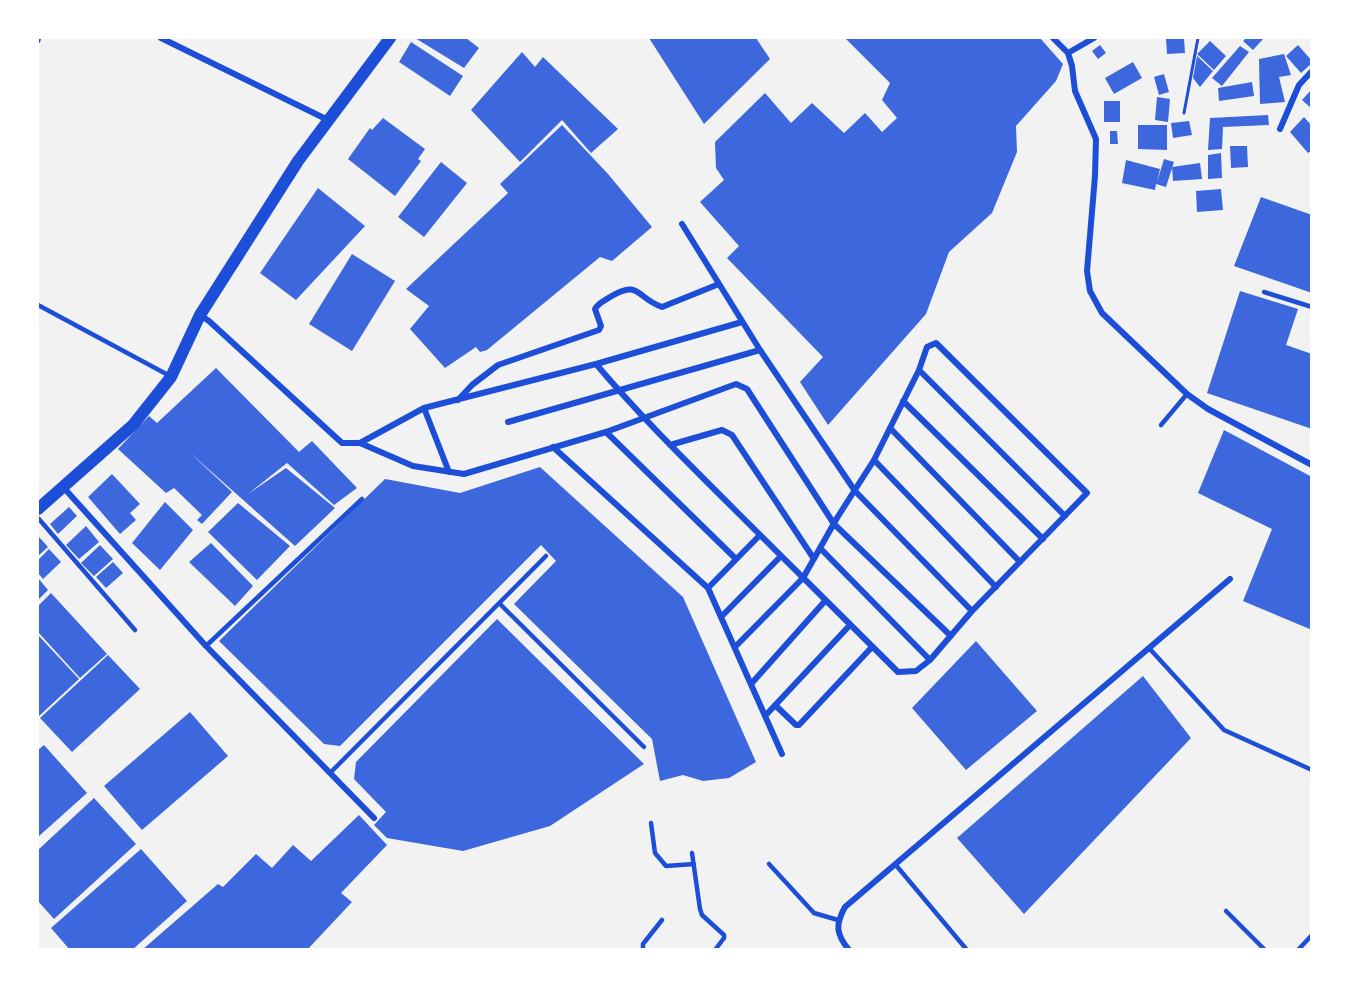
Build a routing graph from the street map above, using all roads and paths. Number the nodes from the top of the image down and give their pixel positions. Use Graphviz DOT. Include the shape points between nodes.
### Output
graph roads {
  1 [pos="161,38"];
  2 [pos="390,38"];
  3 [pos="1053,38"];
  4 [pos="1095,38"];
  5 [pos="1198,38"];
  6 [pos="1068,53"];
  7 [pos="1311,71"];
  8 [pos="1184,113"];
  9 [pos="328,120"];
  10 [pos="1280,129"];
  11 [pos="682,224"];
  12 [pos="719,284"];
  13 [pos="1264,291"];
  14 [pos="38,305"];
  15 [pos="1311,308"];
  16 [pos="200,315"];
  17 [pos="742,322"];
  18 [pos="760,350"];
  19 [pos="596,364"];
  20 [pos="919,370"];
  21 [pos="171,377"];
  22 [pos="619,391"];
  23 [pos="1187,394"];
  24 [pos="458,401"];
  25 [pos="903,401"];
  26 [pos="424,408"];
  27 [pos="643,417"];
  28 [pos="508,422"];
  29 [pos="1161,425"];
  30 [pos="890,428"];
  31 [pos="606,432"];
  32 [pos="360,443"];
  33 [pos="670,445"];
  34 [pos="553,447"];
  35 [pos="874,460"];
  36 [pos="1311,465"];
  37 [pos="449,472"];
  38 [pos="64,488"];
  39 [pos="855,491"];
  40 [pos="362,499"];
  41 [pos="38,509"];
  42 [pos="1065,516"];
  43 [pos="38,518"];
  44 [pos="834,524"];
  45 [pos="760,535"];
  46 [pos="1043,539"];
  47 [pos="820,548"];
  48 [pos="546,556"];
  49 [pos="781,556"];
  50 [pos="736,559"];
  51 [pos="814,559"];
  52 [pos="1020,562"];
  53 [pos="803,578"];
  54 [pos="1230,579"];
  55 [pos="996,587"];
  56 [pos="708,588"];
  57 [pos="825,600"];
  58 [pos="499,603"];
  59 [pos="972,611"];
  60 [pos="722,616"];
  61 [pos="850,625"];
  62 [pos="135,630"];
  63 [pos="951,636"];
  64 [pos="206,646"];
  65 [pos="735,647"];
  66 [pos="872,647"];
  67 [pos="1149,648"];
  68 [pos="930,660"];
  69 [pos="751,684"];
  70 [pos="775,705"];
  71 [pos="765,716"];
  72 [pos="644,747"];
  73 [pos="782,754"];
  74 [pos="1311,770"];
  75 [pos="330,773"];
  76 [pos="374,818"];
  77 [pos="651,823"];
  78 [pos="692,853"];
  79 [pos="694,864"];
  80 [pos="769,864"];
  81 [pos="895,864"];
  82 [pos="1226,911"];
  83 [pos="662,920"];
  84 [pos="838,920"];
  85 [pos="1311,935"];
  86 [pos="643,950"];
  87 [pos="715,950"];
  88 [pos="849,950"];
  89 [pos="967,950"];
  90 [pos="1265,950"];
  91 [pos="1298,950"];
  1 -- 9 [label="street"];
  2 -- 9 [label="main road"];
  3 -- 6 [label="street"];
  4 -- 6 [label="street"];
  5 -- 8 [label="path"];
  6 -- 23 [label="street" via="1076,91 1097,147 1087,271 1090,291 1102,313"];
  7 -- 10 [label="street" via="1299,85"];
  9 -- 16 [label="main road"];
  11 -- 12 [label="street"];
  12 -- 17 [label="street"];
  12 -- 24 [label="street" via="662,307 625,288 597,305 599,330 498,365"];
  13 -- 15 [label="lane"];
  14 -- 21 [label="lane"];
  16 -- 21 [label="main road"];
  16 -- 32 [label="street" via="342,443"];
  17 -- 18 [label="street"];
  17 -- 19 [label="street"];
  18 -- 22 [label="street"];
  18 -- 39 [label="street"];
  19 -- 22 [label="street"];
  19 -- 24 [label="street"];
  20 -- 25 [label="street"];
  20 -- 42 [label="street"];
  20 -- 42 [label="street" via="927,347 936,343 1087,493"];
  21 -- 38 [label="main road" via="133,425"];
  22 -- 27 [label="street"];
  22 -- 28 [label="street"];
  23 -- 29 [label="lane"];
  23 -- 36 [label="street"];
  24 -- 26 [label="street"];
  25 -- 30 [label="street"];
  25 -- 46 [label="street"];
  26 -- 32 [label="street"];
  26 -- 37 [label="street"];
  27 -- 31 [label="street"];
  27 -- 33 [label="street"];
  27 -- 44 [label="street" via="736,384 747,389"];
  30 -- 35 [label="street"];
  30 -- 52 [label="street"];
  31 -- 34 [label="street"];
  31 -- 50 [label="street"];
  32 -- 37 [label="street" via="413,466"];
  33 -- 45 [label="street"];
  33 -- 51 [label="street" via="722,430 732,435"];
  34 -- 37 [label="street" via="464,474"];
  34 -- 56 [label="street"];
  35 -- 39 [label="street"];
  35 -- 55 [label="street"];
  38 -- 41 [label="main road"];
  38 -- 64 [label="street"];
  39 -- 44 [label="street"];
  39 -- 59 [label="street"];
  40 -- 64 [label="lane"];
  42 -- 46 [label="street"];
  43 -- 62 [label="lane"];
  44 -- 47 [label="street"];
  44 -- 63 [label="street"];
  45 -- 49 [label="street"];
  45 -- 50 [label="street"];
  46 -- 52 [label="street"];
  47 -- 51 [label="street"];
  47 -- 68 [label="street"];
  48 -- 58 [label="lane"];
  49 -- 53 [label="street"];
  49 -- 60 [label="street"];
  50 -- 56 [label="street"];
  51 -- 53 [label="street"];
  52 -- 55 [label="street"];
  53 -- 57 [label="street"];
  53 -- 65 [label="street"];
  54 -- 67 [label="street"];
  55 -- 59 [label="street"];
  56 -- 60 [label="street"];
  57 -- 61 [label="street"];
  57 -- 69 [label="street"];
  58 -- 72 [label="lane"];
  58 -- 75 [label="lane"];
  59 -- 63 [label="street"];
  60 -- 65 [label="street"];
  61 -- 66 [label="street"];
  61 -- 70 [label="street"];
  63 -- 68 [label="street"];
  64 -- 75 [label="street"];
  65 -- 69 [label="street"];
  66 -- 68 [label="street" via="898,672 916,671"];
  66 -- 70 [label="street" via="799,725"];
  67 -- 74 [label="lane" via="1224,730"];
  67 -- 81 [label="street"];
  69 -- 71 [label="street"];
  70 -- 71 [label="street"];
  71 -- 73 [label="street"];
  75 -- 76 [label="street"];
  77 -- 79 [label="lane" via="655,853 666,866"];
  78 -- 79 [label="lane"];
  79 -- 87 [label="lane" via="702,915 724,935"];
  80 -- 84 [label="lane" via="814,913"];
  81 -- 84 [label="street" via="844,907"];
  81 -- 89 [label="lane"];
  82 -- 90 [label="lane"];
  83 -- 86 [label="lane" via="643,944"];
  84 -- 88 [label="street" via="840,938"];
  85 -- 91 [label="lane"];
}
